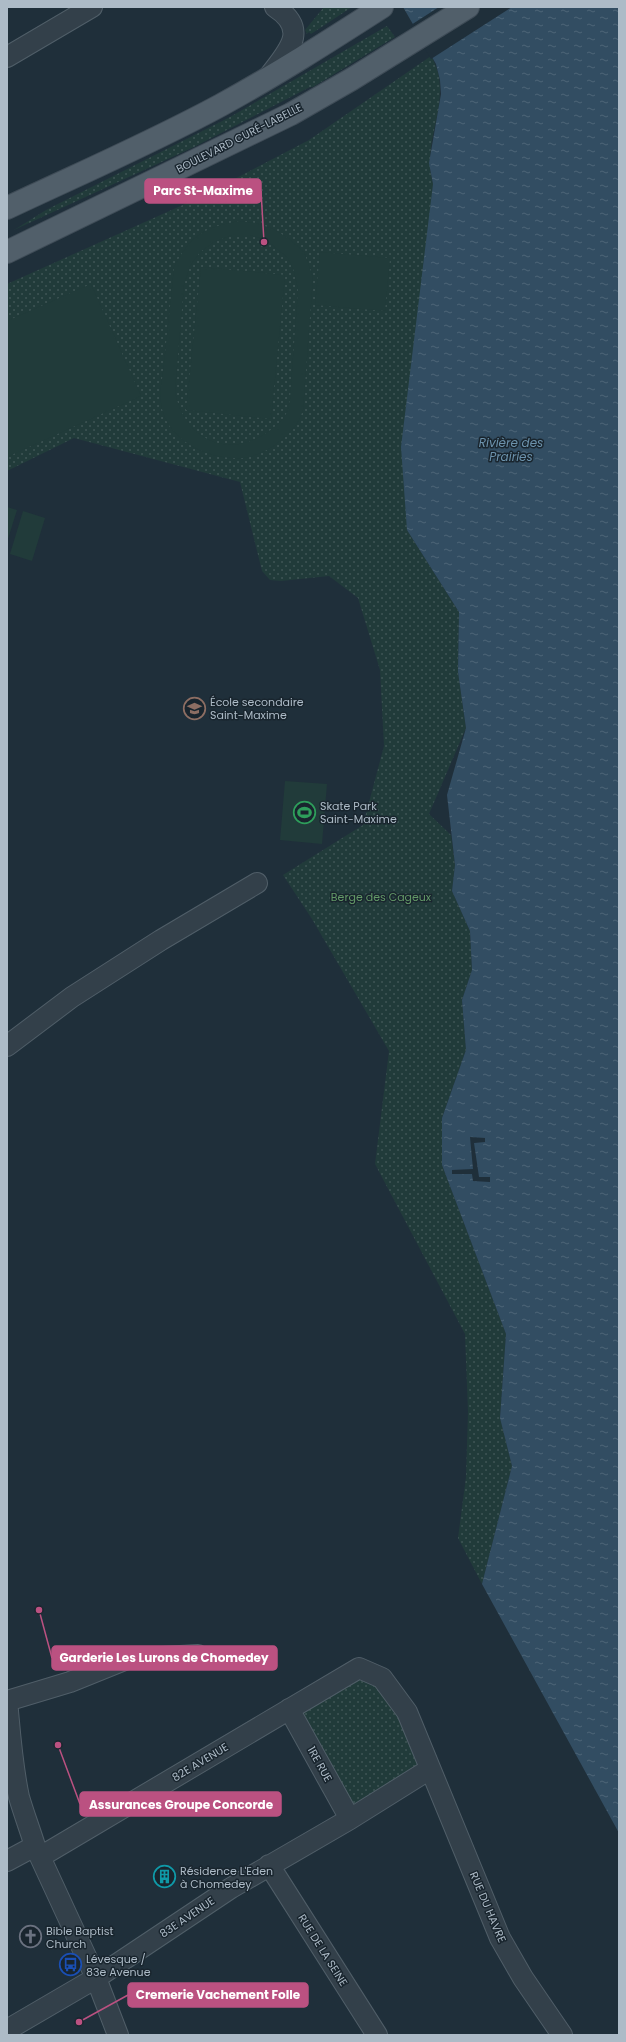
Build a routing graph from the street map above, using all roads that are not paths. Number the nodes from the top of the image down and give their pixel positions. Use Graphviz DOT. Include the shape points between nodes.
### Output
graph roads {
  1 [pos="92,7"];
  2 [pos="275,7"];
  3 [pos="468,7"];
  4 [pos="380,8"];
  5 [pos="68,13"];
  6 [pos="7,57"];
  7 [pos="266,80"];
  8 [pos="7,208"];
  9 [pos="7,252"];
  10 [pos="258,883"];
  11 [pos="7,1046"];
  12 [pos="198,1655"];
  13 [pos="359,1668"];
  14 [pos="7,1700"];
  15 [pos="289,1709"];
  16 [pos="9,1741"];
  17 [pos="430,1769"];
  18 [pos="350,1819"];
  19 [pos="38,1852"];
  20 [pos="7,1861"];
  21 [pos="269,1865"];
  22 [pos="96,1978"];
  23 [pos="7,2030"];
  24 [pos="118,2035"];
  25 [pos="377,2035"];
  26 [pos="562,2035"];
  1 -- 5 [label="street"];
  2 -- 7 [label="street" via="290,20 294,35 291,45"];
  3 -- 9 [label="main road, BOULEVARD CURÉ-LABELLE" via="291,114"];
  4 -- 7 [label="main road"];
  5 -- 6 [label="street"];
  7 -- 8 [label="main road" via="174,129"];
  10 -- 11 [label="street" via="161,940 72,997"];
  12 -- 14 [label="street" via="127,1659 70,1682"];
  13 -- 15 [label="street, 82E AVENUE"];
  13 -- 17 [label="street, RUE DU HAVRE" via="382,1678 407,1712"];
  14 -- 16 [label="street"];
  15 -- 18 [label="street, 1RE RUE"];
  15 -- 19 [label="street, 82E AVENUE"];
  16 -- 19 [label="street" via="19,1796"];
  17 -- 18 [label="street, 83E AVENUE"];
  17 -- 26 [label="street, RUE DU HAVRE" via="500,1938 523,1978"];
  18 -- 21 [label="street, 83E AVENUE"];
  19 -- 20 [label="street, 82E AVENUE"];
  19 -- 22 [label="street"];
  21 -- 22 [label="street, 83E AVENUE"];
  21 -- 25 [label="street, RUE DE LA SEINE"];
  22 -- 23 [label="street, 83E AVENUE"];
  22 -- 24 [label="street"];
}
